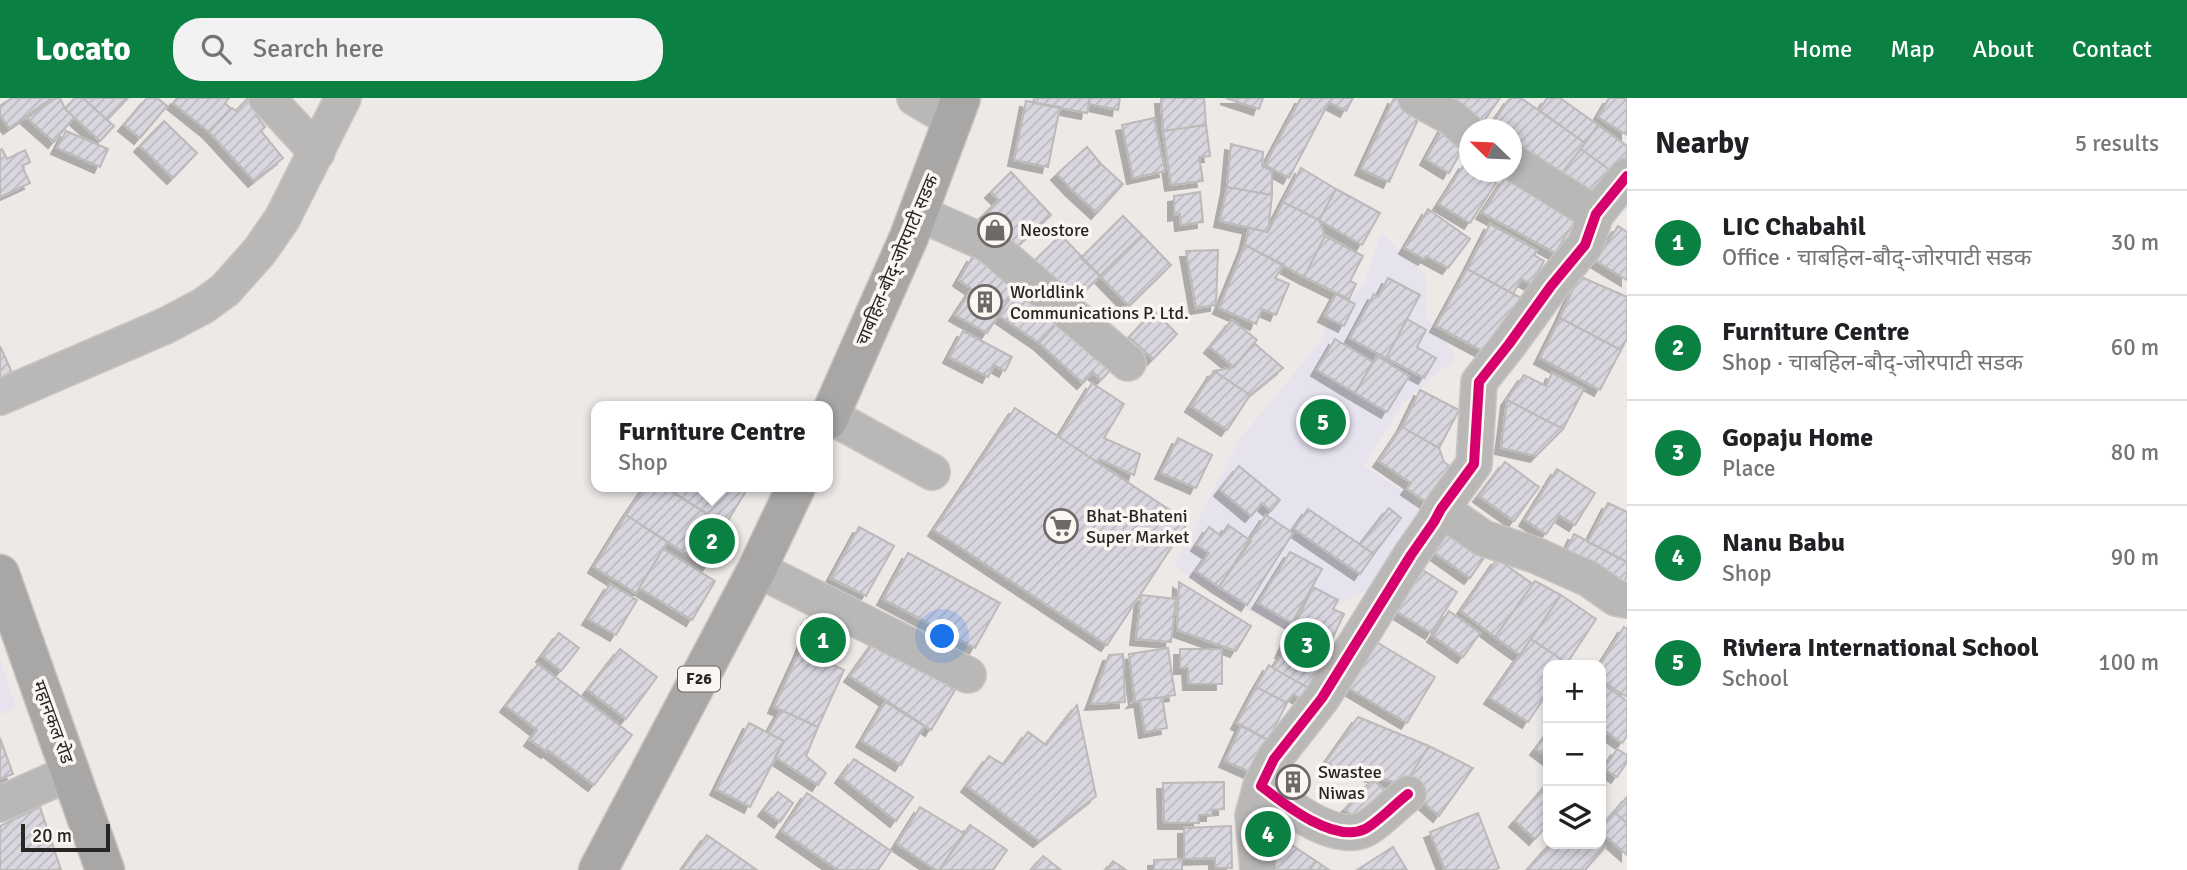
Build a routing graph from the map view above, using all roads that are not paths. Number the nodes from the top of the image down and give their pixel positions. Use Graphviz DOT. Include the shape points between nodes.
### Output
graph roads {
  1 [pos="267,98"];
  2 [pos="343,98"];
  3 [pos="915,98"];
  4 [pos="1416,98"];
  5 [pos="958,109"];
  6 [pos="1459,125"];
  7 [pos="317,152"];
  8 [pos="1522,169"];
  9 [pos="1627,176"];
  10 [pos="918,213"];
  11 [pos="1596,214"];
  12 [pos="1128,363"];
  13 [pos="0,397"];
  14 [pos="833,409"];
  15 [pos="833,420"];
  16 [pos="932,472"];
  17 [pos="794,492"];
  18 [pos="1441,509"];
  19 [pos="757,569"];
  20 [pos="0,574"];
  21 [pos="1627,600"];
  22 [pos="968,675"];
  23 [pos="72,772"];
  24 [pos="1261,786"];
  25 [pos="1408,794"];
  26 [pos="0,804"];
  27 [pos="105,870"];
  28 [pos="598,870"];
  29 [pos="1258,870"];
  1 -- 7 [label="street"];
  2 -- 7 [label="street"];
  3 -- 5 [label="street"];
  4 -- 6 [label="street"];
  5 -- 10 [label="main road, चाबहिल-बौद्-जोरपाटी सडक"];
  7 -- 13 [label="street" via="282,219 225,290 165,326"];
  8 -- 11 [label="street"];
  9 -- 11 [label="street"];
  10 -- 12 [label="street" via="988,244"];
  10 -- 14 [label="main road, चाबहिल-बौद्-जोरपाटी सडक"];
  11 -- 18 [label="street" via="1585,245 1479,382 1474,464"];
  15 -- 16 [label="street"];
  17 -- 19 [label="main road, F26"];
  18 -- 21 [label="street" via="1483,538 1535,555"];
  18 -- 24 [label="street" via="1322,698 1274,759"];
  19 -- 22 [label="street"];
  19 -- 28 [label="main road, F26"];
  20 -- 23 [label="main road, महानकल रोड"];
  23 -- 26 [label="street"];
  23 -- 27 [label="main road, महानकल रोड"];
  24 -- 25 [label="street" via="1304,816 1343,833 1364,830"];
  24 -- 29 [label="street" via="1253,816"];
}
